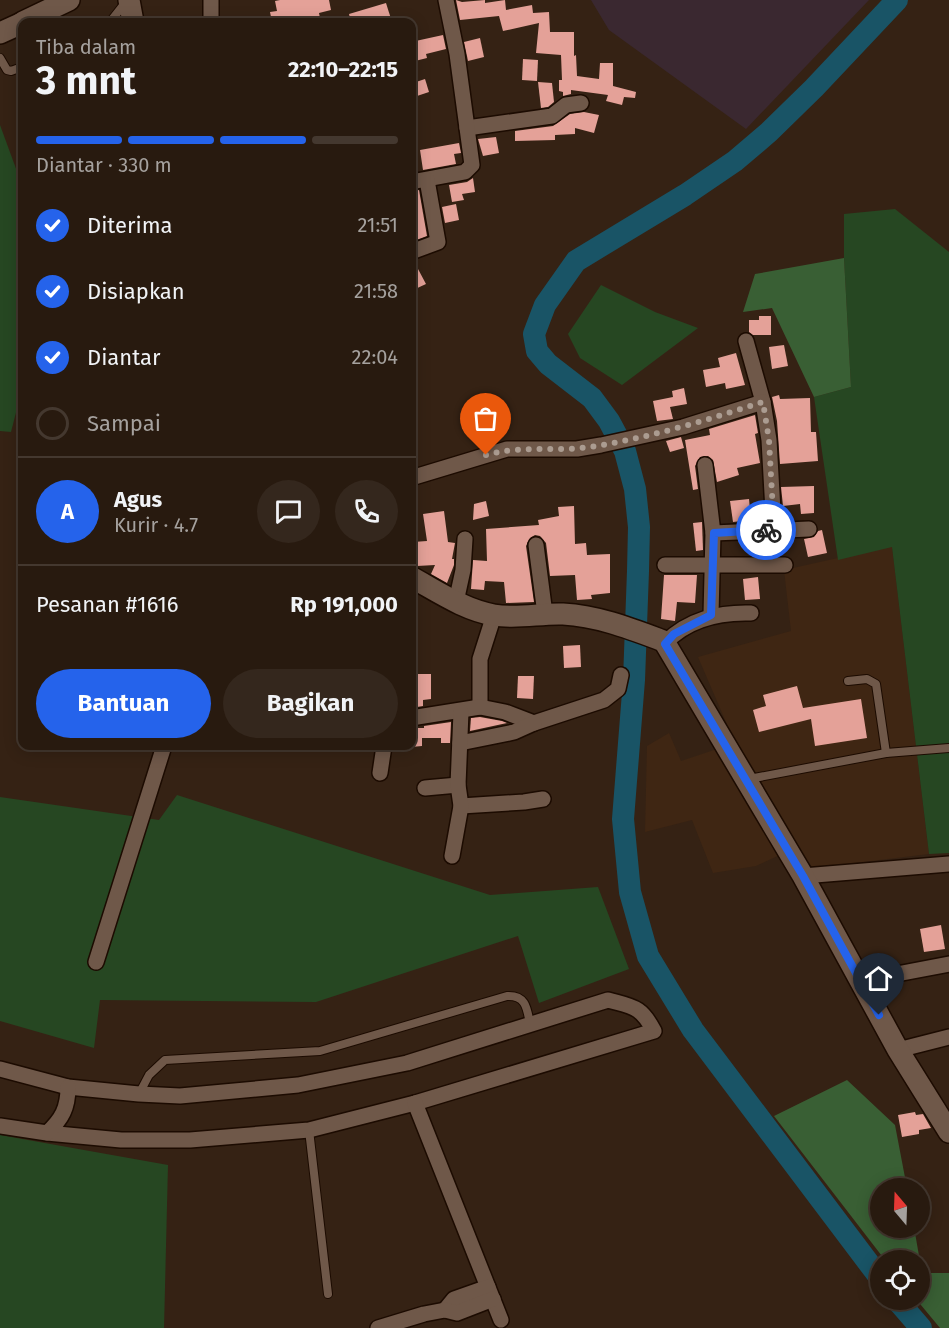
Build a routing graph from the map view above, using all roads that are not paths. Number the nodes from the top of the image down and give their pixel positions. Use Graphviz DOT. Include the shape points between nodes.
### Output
graph roads {
  1 [pos="69,0"];
  2 [pos="128,0"];
  3 [pos="211,0"];
  4 [pos="446,0"];
  5 [pos="31,18"];
  6 [pos="114,18"];
  7 [pos="132,18"];
  8 [pos="211,18"];
  9 [pos="18,24"];
  10 [pos="0,33"];
  11 [pos="0,58"];
  12 [pos="18,68"];
  13 [pos="580,103"];
  14 [pos="467,128"];
  15 [pos="427,180"];
  16 [pos="416,181"];
  17 [pos="416,250"];
  18 [pos="746,341"];
  19 [pos="763,402"];
  20 [pos="705,465"];
  21 [pos="416,476"];
  22 [pos="774,529"];
  23 [pos="808,529"];
  24 [pos="714,533"];
  25 [pos="465,539"];
  26 [pos="536,545"];
  27 [pos="665,565"];
  28 [pos="785,566"];
  29 [pos="711,567"];
  30 [pos="416,580"];
  31 [pos="456,602"];
  32 [pos="751,613"];
  33 [pos="545,614"];
  34 [pos="494,615"];
  35 [pos="711,615"];
  36 [pos="663,642"];
  37 [pos="621,675"];
  38 [pos="848,681"];
  39 [pos="480,707"];
  40 [pos="461,712"];
  41 [pos="416,717"];
  42 [pos="534,723"];
  43 [pos="460,743"];
  44 [pos="949,748"];
  45 [pos="163,750"];
  46 [pos="383,750"];
  47 [pos="886,753"];
  48 [pos="380,773"];
  49 [pos="746,779"];
  50 [pos="458,785"];
  51 [pos="425,788"];
  52 [pos="543,799"];
  53 [pos="460,806"];
  54 [pos="452,856"];
  55 [pos="949,864"];
  56 [pos="803,876"];
  57 [pos="96,962"];
  58 [pos="949,964"];
  59 [pos="860,981"];
  60 [pos="530,1024"];
  61 [pos="949,1037"];
  62 [pos="898,1050"];
  63 [pos="0,1069"];
  64 [pos="68,1087"];
  65 [pos="139,1094"];
  66 [pos="415,1103"];
  67 [pos="0,1126"];
  68 [pos="309,1130"];
  69 [pos="949,1132"];
  70 [pos="47,1133"];
  71 [pos="490,1293"];
  72 [pos="328,1294"];
  73 [pos="501,1320"];
  74 [pos="378,1328"];
  1 -- 5 [label="street"];
  2 -- 6 [label="lane"];
  2 -- 7 [label="street"];
  3 -- 8 [label="street"];
  4 -- 14 [label="street"];
  9 -- 10 [label="street"];
  11 -- 12 [label="lane" via="6,70"];
  13 -- 14 [label="street" via="566,105 552,116"];
  14 -- 15 [label="street" via="471,168"];
  15 -- 16 [label="street"];
  15 -- 17 [label="street" via="438,242"];
  18 -- 19 [label="street"];
  19 -- 21 [label="street" via="683,427 601,445 507,449"];
  19 -- 22 [label="street"];
  20 -- 24 [label="street"];
  22 -- 23 [label="street"];
  22 -- 24 [label="street"];
  24 -- 29 [label="street"];
  25 -- 31 [label="street"];
  26 -- 33 [label="street"];
  27 -- 29 [label="street"];
  28 -- 29 [label="street"];
  29 -- 35 [label="street"];
  30 -- 31 [label="street"];
  31 -- 34 [label="street"];
  32 -- 35 [label="street"];
  33 -- 34 [label="street"];
  33 -- 36 [label="street" via="585,616"];
  34 -- 39 [label="street" via="480,659"];
  35 -- 36 [label="street"];
  36 -- 49 [label="street"];
  37 -- 42 [label="street" via="618,689 604,700"];
  38 -- 47 [label="lane" via="867,679 876,684"];
  39 -- 40 [label="street"];
  39 -- 42 [label="street"];
  40 -- 41 [label="street"];
  40 -- 43 [label="street"];
  42 -- 43 [label="street" via="514,732"];
  43 -- 50 [label="street"];
  44 -- 47 [label="lane"];
  45 -- 57 [label="street"];
  46 -- 48 [label="street"];
  47 -- 49 [label="lane"];
  49 -- 56 [label="street"];
  50 -- 51 [label="street"];
  50 -- 53 [label="street"];
  52 -- 53 [label="street"];
  53 -- 54 [label="street"];
  55 -- 56 [label="street"];
  56 -- 59 [label="street"];
  58 -- 59 [label="street"];
  59 -- 62 [label="street"];
  60 -- 65 [label="street" via="408,1063 298,1085 180,1096"];
  60 -- 65 [label="lane" via="522,999 507,996 321,1051 165,1060 149,1075"];
  60 -- 66 [label="street" via="608,1000 638,1008 654,1031"];
  61 -- 62 [label="street"];
  62 -- 69 [label="street"];
  63 -- 64 [label="street"];
  64 -- 65 [label="street"];
  64 -- 70 [label="street" via="68,1105 60,1121"];
  66 -- 68 [label="street"];
  66 -- 71 [label="street"];
  67 -- 70 [label="street"];
  68 -- 70 [label="street" via="190,1140 121,1140"];
  68 -- 72 [label="lane"];
  71 -- 73 [label="street"];
  71 -- 74 [label="street" via="454,1299 445,1310"];
}
